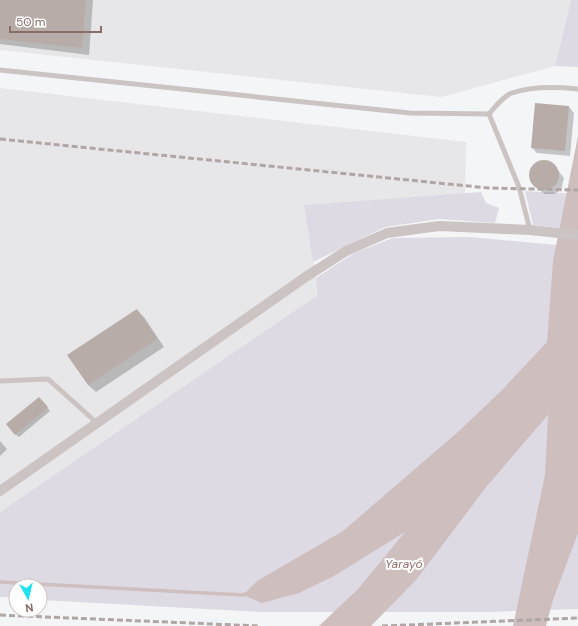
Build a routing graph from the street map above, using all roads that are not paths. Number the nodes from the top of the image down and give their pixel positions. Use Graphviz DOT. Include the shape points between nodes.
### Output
graph roads {
  1 [pos="0,70"];
  2 [pos="578,89"];
  3 [pos="489,114"];
  4 [pos="530,230"];
  5 [pos="578,235"];
  6 [pos="0,381"];
  7 [pos="97,423"];
  8 [pos="0,491"];
  1 -- 3 [label="lane" via="410,113"];
  2 -- 3 [label="lane" via="550,87 511,93"];
  3 -- 4 [label="lane" via="519,187"];
  4 -- 5 [label="street"];
  4 -- 7 [label="street" via="439,226 387,233 346,251"];
  6 -- 7 [label="lane" via="48,379"];
  7 -- 8 [label="street"];
}
